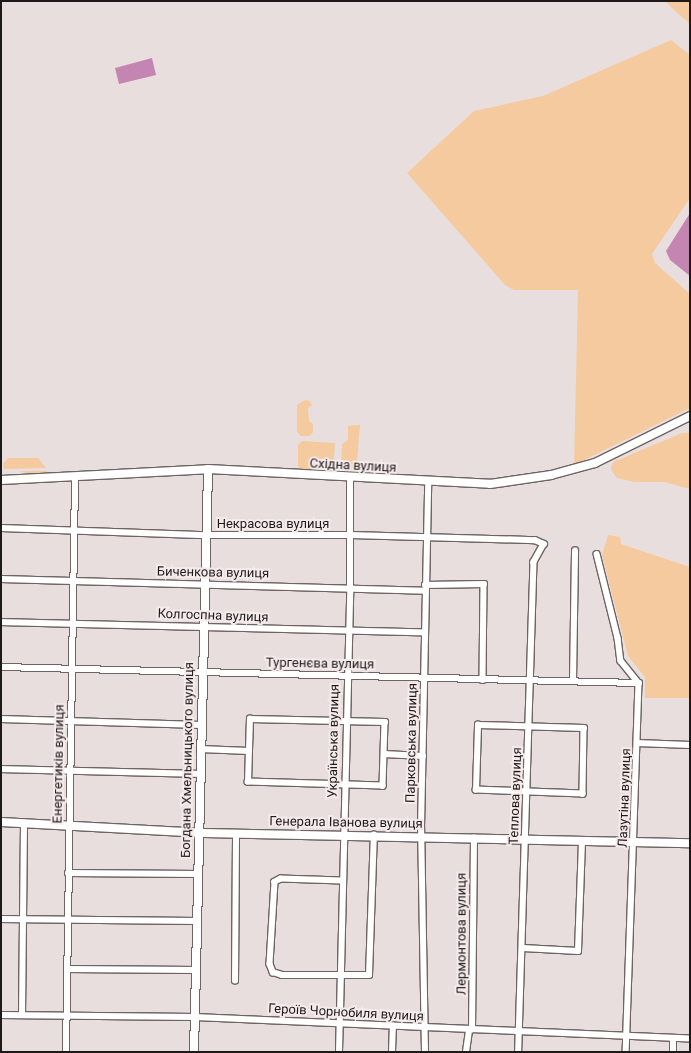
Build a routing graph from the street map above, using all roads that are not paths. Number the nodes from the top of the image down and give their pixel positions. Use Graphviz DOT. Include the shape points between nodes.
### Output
graph roads {
  1 [pos="690,416"];
  2 [pos="208,470"];
  3 [pos="75,476"];
  4 [pos="350,478"];
  5 [pos="1,480"];
  6 [pos="428,483"];
  7 [pos="1,528"];
  8 [pos="74,531"];
  9 [pos="206,535"];
  10 [pos="351,535"];
  11 [pos="427,538"];
  12 [pos="544,544"];
  13 [pos="575,551"];
  14 [pos="597,554"];
  15 [pos="1,579"];
  16 [pos="73,580"];
  17 [pos="205,584"];
  18 [pos="350,588"];
  19 [pos="425,588"];
  20 [pos="1,622"];
  21 [pos="73,623"];
  22 [pos="204,627"];
  23 [pos="347,631"];
  24 [pos="425,632"];
  25 [pos="1,667"];
  26 [pos="72,669"];
  27 [pos="202,672"];
  28 [pos="347,676"];
  29 [pos="424,678"];
  30 [pos="483,680"];
  31 [pos="531,681"];
  32 [pos="573,681"];
  33 [pos="639,684"];
  34 [pos="1,719"];
  35 [pos="71,721"];
  36 [pos="345,722"];
  37 [pos="201,725"];
  38 [pos="530,727"];
  39 [pos="637,743"];
  40 [pos="690,745"];
  41 [pos="200,749"];
  42 [pos="249,751"];
  43 [pos="384,754"];
  44 [pos="423,756"];
  45 [pos="1,769"];
  46 [pos="70,770"];
  47 [pos="200,774"];
  48 [pos="344,786"];
  49 [pos="528,792"];
  50 [pos="1,822"];
  51 [pos="24,823"];
  52 [pos="69,825"];
  53 [pos="198,832"];
  54 [pos="236,834"];
  55 [pos="343,835"];
  56 [pos="374,835"];
  57 [pos="421,836"];
  58 [pos="474,838"];
  59 [pos="525,839"];
  60 [pos="582,841"];
  61 [pos="634,842"];
  62 [pos="690,843"];
  63 [pos="68,873"];
  64 [pos="198,874"];
  65 [pos="342,881"];
  66 [pos="1,919"];
  67 [pos="23,920"];
  68 [pos="67,921"];
  69 [pos="196,921"];
  70 [pos="523,948"];
  71 [pos="67,968"];
  72 [pos="196,970"];
  73 [pos="340,976"];
  74 [pos="235,981"];
  75 [pos="1,1015"];
  76 [pos="22,1015"];
  77 [pos="67,1016"];
  78 [pos="195,1017"];
  79 [pos="339,1024"];
  80 [pos="393,1026"];
  81 [pos="425,1028"];
  82 [pos="471,1030"];
  83 [pos="520,1032"];
  84 [pos="626,1037"];
  85 [pos="674,1039"];
  86 [pos="690,1039"];
  87 [pos="66,1052"];
  88 [pos="194,1052"];
  89 [pos="339,1052"];
  90 [pos="392,1052"];
  91 [pos="425,1052"];
  92 [pos="466,1052"];
  93 [pos="519,1052"];
  94 [pos="626,1052"];
  95 [pos="673,1052"];
  1 -- 6 [label="street, Східна вулиця" via="612,455 570,471 490,484"];
  2 -- 3 [label="street, Східна вулиця"];
  2 -- 4 [label="street, Східна вулиця"];
  2 -- 9 [label="street, Богдана Хмельницького вулиця"];
  3 -- 5 [label="street, Східна вулиця"];
  3 -- 8 [label="street, Енергетиків вулиця"];
  4 -- 6 [label="street, Східна вулиця"];
  4 -- 10 [label="street, Українська вулиця"];
  6 -- 11 [label="street, Парковська вулиця"];
  7 -- 8 [label="street, Некрасова вулиця"];
  8 -- 9 [label="street, Некрасова вулиця"];
  8 -- 16 [label="street, Енергетиків вулиця"];
  9 -- 10 [label="street, Некрасова вулиця"];
  9 -- 17 [label="street, Богдана Хмельницького вулиця"];
  10 -- 11 [label="street, Некрасова вулиця"];
  10 -- 18 [label="street, Українська вулиця"];
  11 -- 12 [label="street, Некрасова вулиця" via="535,540"];
  11 -- 19 [label="street, Парковська вулиця"];
  12 -- 31 [label="street, Теплова вулиця" via="534,562"];
  13 -- 32 [label="street"];
  14 -- 33 [label="street" via="618,638 621,661"];
  15 -- 16 [label="street, Биченкова вулиця"];
  16 -- 17 [label="street, Биченкова вулиця"];
  16 -- 21 [label="street, Енергетиків вулиця"];
  17 -- 18 [label="street, Биченкова вулиця"];
  17 -- 22 [label="street, Богдана Хмельницького вулиця"];
  18 -- 19 [label="street, Биченкова вулиця"];
  18 -- 23 [label="street, Українська вулиця"];
  19 -- 24 [label="street, Парковська вулиця"];
  19 -- 30 [label="street, Биченкова вулиця" via="484,584"];
  20 -- 21 [label="street, Колгоспна вулиця"];
  21 -- 22 [label="street, Колгоспна вулиця"];
  21 -- 26 [label="street, Енергетиків вулиця"];
  22 -- 23 [label="street, Колгоспна вулиця"];
  22 -- 27 [label="street, Богдана Хмельницького вулиця"];
  23 -- 24 [label="street, Колгоспна вулиця"];
  23 -- 28 [label="street, Українська вулиця"];
  24 -- 29 [label="street, Парковська вулиця"];
  25 -- 26 [label="street, Тургенєва вулиця"];
  26 -- 27 [label="street, Тургенєва вулиця"];
  26 -- 35 [label="street, Енергетиків вулиця"];
  27 -- 28 [label="street, Тургенєва вулиця"];
  27 -- 37 [label="street, Богдана Хмельницького вулиця"];
  28 -- 29 [label="street, Тургенєва вулиця"];
  28 -- 36 [label="street, Українська вулиця"];
  29 -- 30 [label="street, Тургенєва вулиця"];
  29 -- 44 [label="street, Парковська вулиця"];
  30 -- 31 [label="street, Тургенєва вулиця"];
  31 -- 32 [label="street, Тургенєва вулиця"];
  31 -- 38 [label="street, Теплова вулиця"];
  32 -- 33 [label="street, Тургенєва вулиця"];
  33 -- 39 [label="street, Лазутіна вулиця"];
  34 -- 35 [label="street"];
  35 -- 37 [label="street"];
  35 -- 46 [label="street, Енергетиків вулиця"];
  36 -- 42 [label="street" via="250,719"];
  36 -- 43 [label="street" via="385,722"];
  36 -- 48 [label="street, Українська вулиця"];
  37 -- 41 [label="street, Богдана Хмельницького вулиця"];
  38 -- 49 [label="street, Теплова вулиця"];
  38 -- 49 [label="street" via="478,725 476,758 476,790"];
  38 -- 49 [label="street" via="584,728 583,794"];
  39 -- 40 [label="street"];
  39 -- 61 [label="street, Лазутіна вулиця"];
  41 -- 42 [label="street"];
  41 -- 47 [label="street, Богдана Хмельницького вулиця"];
  42 -- 48 [label="street" via="248,782"];
  43 -- 44 [label="street"];
  43 -- 48 [label="street" via="383,786"];
  44 -- 57 [label="street, Парковська вулиця"];
  45 -- 46 [label="street"];
  46 -- 47 [label="street"];
  46 -- 52 [label="street, Енергетиків вулиця"];
  47 -- 53 [label="street, Богдана Хмельницького вулиця"];
  48 -- 55 [label="street, Українська вулиця"];
  49 -- 59 [label="street, Теплова вулиця"];
  50 -- 51 [label="street, Генерала Іванова вулиця"];
  51 -- 52 [label="street, Генерала Іванова вулиця"];
  51 -- 67 [label="street"];
  52 -- 53 [label="street, Генерала Іванова вулиця"];
  52 -- 63 [label="street, Енергетиків вулиця"];
  53 -- 54 [label="street, Генерала Іванова вулиця"];
  53 -- 64 [label="street, Богдана Хмельницького вулиця"];
  54 -- 55 [label="street, Генерала Іванова вулиця"];
  54 -- 74 [label="street"];
  55 -- 56 [label="street, Генерала Іванова вулиця"];
  55 -- 65 [label="street, Українська вулиця"];
  56 -- 57 [label="street, Генерала Іванова вулиця"];
  56 -- 73 [label="street" via="371,970 366,976"];
  57 -- 58 [label="street, Генерала Іванова вулиця"];
  57 -- 81 [label="street, Парковська вулиця"];
  58 -- 59 [label="street, Генерала Іванова вулиця"];
  58 -- 82 [label="street, Лермонтова вулиця"];
  59 -- 60 [label="street, Генерала Іванова вулиця"];
  59 -- 70 [label="street, Теплова вулиця"];
  60 -- 61 [label="street, Генерала Іванова вулиця"];
  60 -- 70 [label="street" via="578,951"];
  61 -- 62 [label="street, Генерала Іванова вулиця"];
  61 -- 84 [label="street, Лазутіна вулиця"];
  63 -- 64 [label="street"];
  63 -- 68 [label="street, Енергетиків вулиця"];
  64 -- 69 [label="street, Богдана Хмельницького вулиця"];
  65 -- 73 [label="street, Українська вулиця"];
  65 -- 73 [label="street" via="275,882 270,964 273,972 282,975"];
  66 -- 67 [label="street"];
  67 -- 68 [label="street"];
  67 -- 76 [label="street"];
  68 -- 69 [label="street"];
  68 -- 71 [label="street, Енергетиків вулиця"];
  69 -- 72 [label="street, Богдана Хмельницького вулиця"];
  70 -- 83 [label="street, Теплова вулиця"];
  71 -- 72 [label="street"];
  71 -- 77 [label="street, Енергетиків вулиця"];
  72 -- 78 [label="street, Богдана Хмельницького вулиця"];
  73 -- 79 [label="street, Українська вулиця"];
  75 -- 76 [label="street, Героїв Чорнобиля вулиця"];
  76 -- 77 [label="street, Героїв Чорнобиля вулиця"];
  77 -- 78 [label="street, Героїв Чорнобиля вулиця"];
  77 -- 87 [label="street, Енергетиків вулиця"];
  78 -- 79 [label="street, Героїв Чорнобиля вулиця"];
  78 -- 88 [label="street, Богдана Хмельницького вулиця"];
  79 -- 80 [label="street, Героїв Чорнобиля вулиця"];
  79 -- 89 [label="street, Українська вулиця"];
  80 -- 81 [label="street, Героїв Чорнобиля вулиця"];
  80 -- 90 [label="street"];
  81 -- 82 [label="street, Героїв Чорнобиля вулиця"];
  81 -- 91 [label="street, Парковська вулиця"];
  82 -- 83 [label="street, Героїв Чорнобиля вулиця"];
  82 -- 92 [label="street, Лермонтова вулиця"];
  83 -- 84 [label="street, Героїв Чорнобиля вулиця"];
  83 -- 93 [label="street, Теплова вулиця"];
  84 -- 85 [label="street, Героїв Чорнобиля вулиця"];
  84 -- 94 [label="street, Лазутіна вулиця"];
  85 -- 86 [label="street, Героїв Чорнобиля вулиця"];
  85 -- 95 [label="street"];
}
